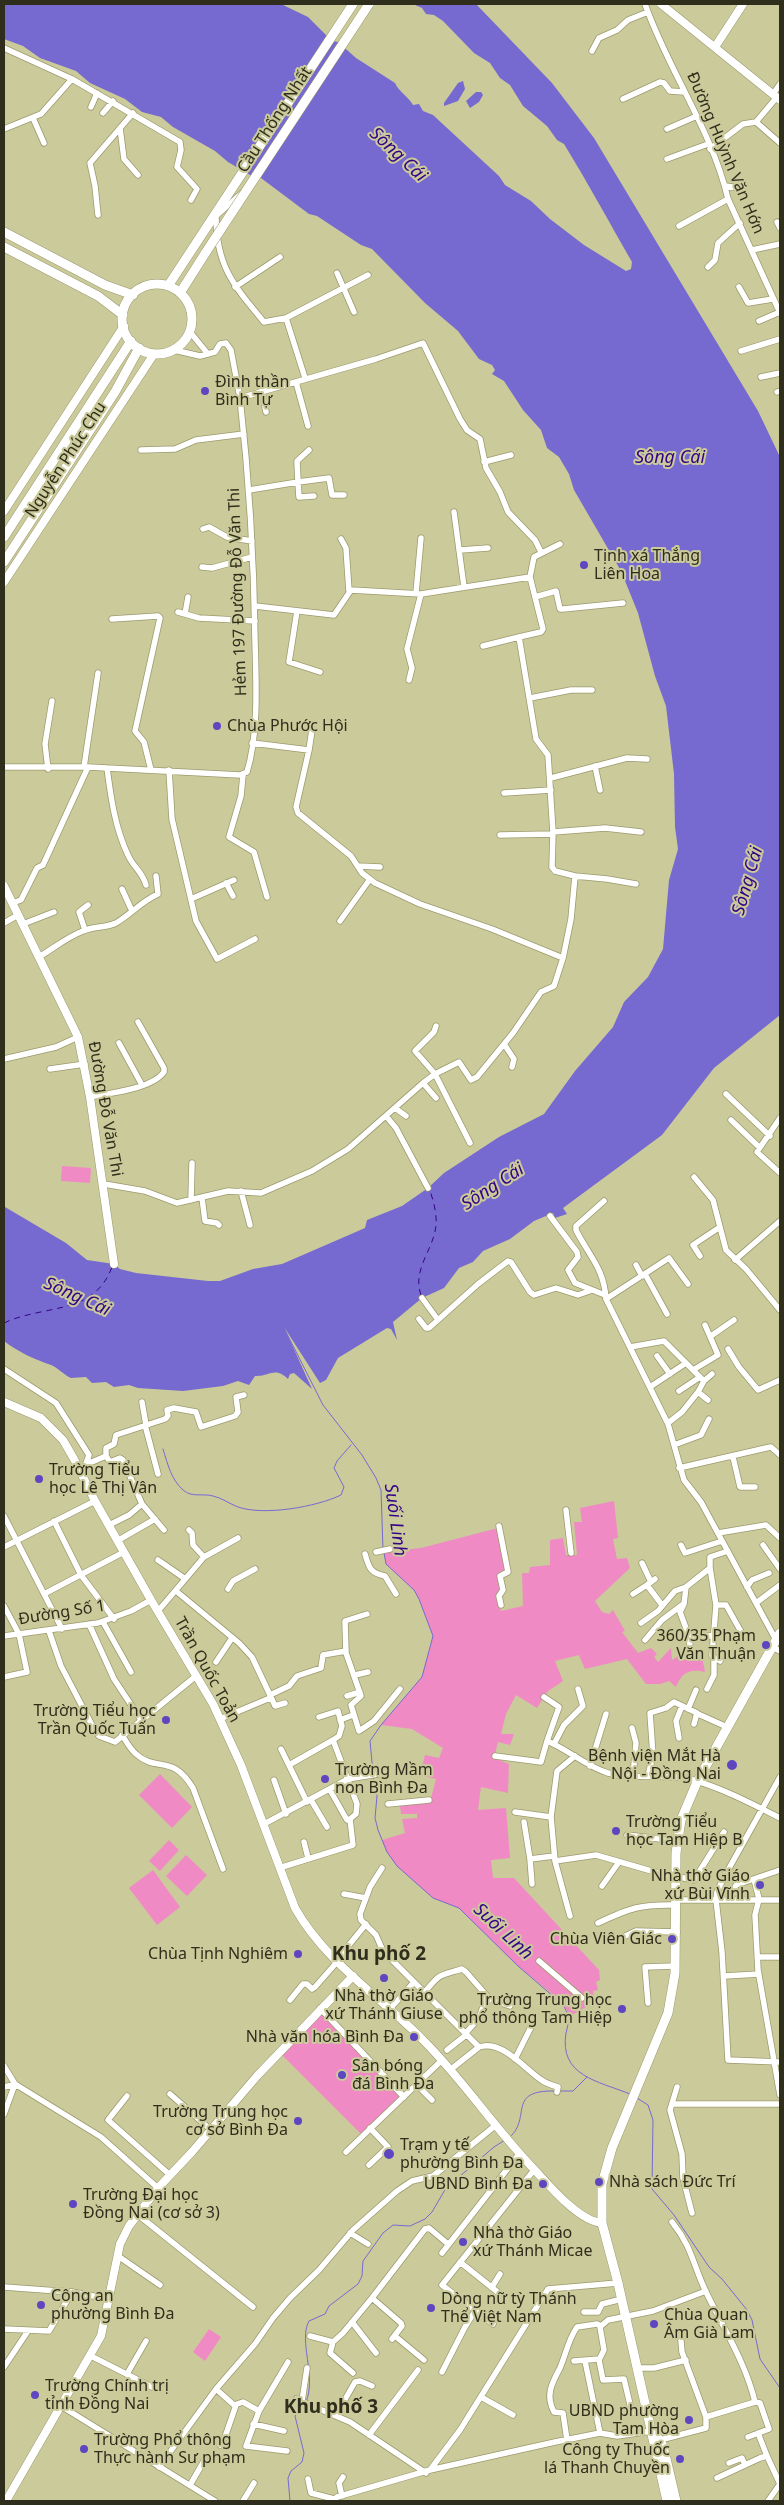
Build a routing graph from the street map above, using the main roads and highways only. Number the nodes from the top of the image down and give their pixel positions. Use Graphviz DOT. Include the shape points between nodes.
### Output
graph roads {
  1 [pos="354,4"];
  2 [pos="369,4"];
  3 [pos="661,4"];
  4 [pos="743,4"];
  5 [pos="715,47"];
  6 [pos="776,97"];
  7 [pos="4,232"];
  8 [pos="4,246"];
  9 [pos="168,286"];
  10 [pos="180,293"];
  11 [pos="133,295"];
  12 [pos="123,315"];
  13 [pos="124,326"];
  14 [pos="131,341"];
  15 [pos="139,348"];
  16 [pos="154,354"];
  17 [pos="4,511"];
  18 [pos="4,537"];
  19 [pos="4,562"];
  20 [pos="4,582"];
  21 [pos="4,886"];
  22 [pos="114,1264"];
  23 [pos="4,1402"];
  24 [pos="777,1643"];
  25 [pos="353,1976"];
  26 [pos="602,2223"];
  27 [pos="652,2431"];
  28 [pos="6,2501"];
  29 [pos="667,2501"];
  30 [pos="676,2501"];
  1 -- 9 [label="main road, Cầu Thống Nhất"];
  2 -- 10 [label="main road, Cầu Thống Nhất, bridge"];
  3 -- 5 [label="main road"];
  4 -- 5 [label="main road"];
  5 -- 6 [label="main road"];
  7 -- 11 [label="main road" via="104,285"];
  8 -- 12 [label="main road" via="98,296"];
  9 -- 10 [label="main road"];
  9 -- 11 [label="main road" via="149,285"];
  10 -- 16 [label="main road" via="191,310 190,332 174,350"];
  11 -- 12 [label="main road"];
  12 -- 13 [label="main road"];
  13 -- 14 [label="main road"];
  13 -- 17 [label="main road, Nguyễn Phúc Chu"];
  14 -- 15 [label="main road"];
  14 -- 18 [label="main road, Nguyễn Phúc Chu"];
  15 -- 16 [label="main road"];
  15 -- 19 [label="main road, Nguyễn Phúc Chu" via="115,392"];
  16 -- 20 [label="main road, Nguyễn Phúc Chu"];
  21 -- 22 [label="main road, Đường Đỗ Văn Thi" via="78,1037 85,1064"];
  23 -- 25 [label="main road, Trần Quốc Toản" via="30,1412 47,1423 63,1440 220,1719 303,1923"];
  24 -- 26 [label="main road" via="697,1782 681,1820 677,1841 675,1966 668,2013 610,2152 601,2202"];
  25 -- 26 [label="main road, Trần Quốc Toản" via="442,2060 534,2170 581,2213"];
  25 -- 28 [label="main road" via="257,2076 137,2214 124,2234 101,2336"];
  26 -- 27 [label="main road"];
  27 -- 29 [label="main road"];
  27 -- 30 [label="main road" via="660,2440"];
}
